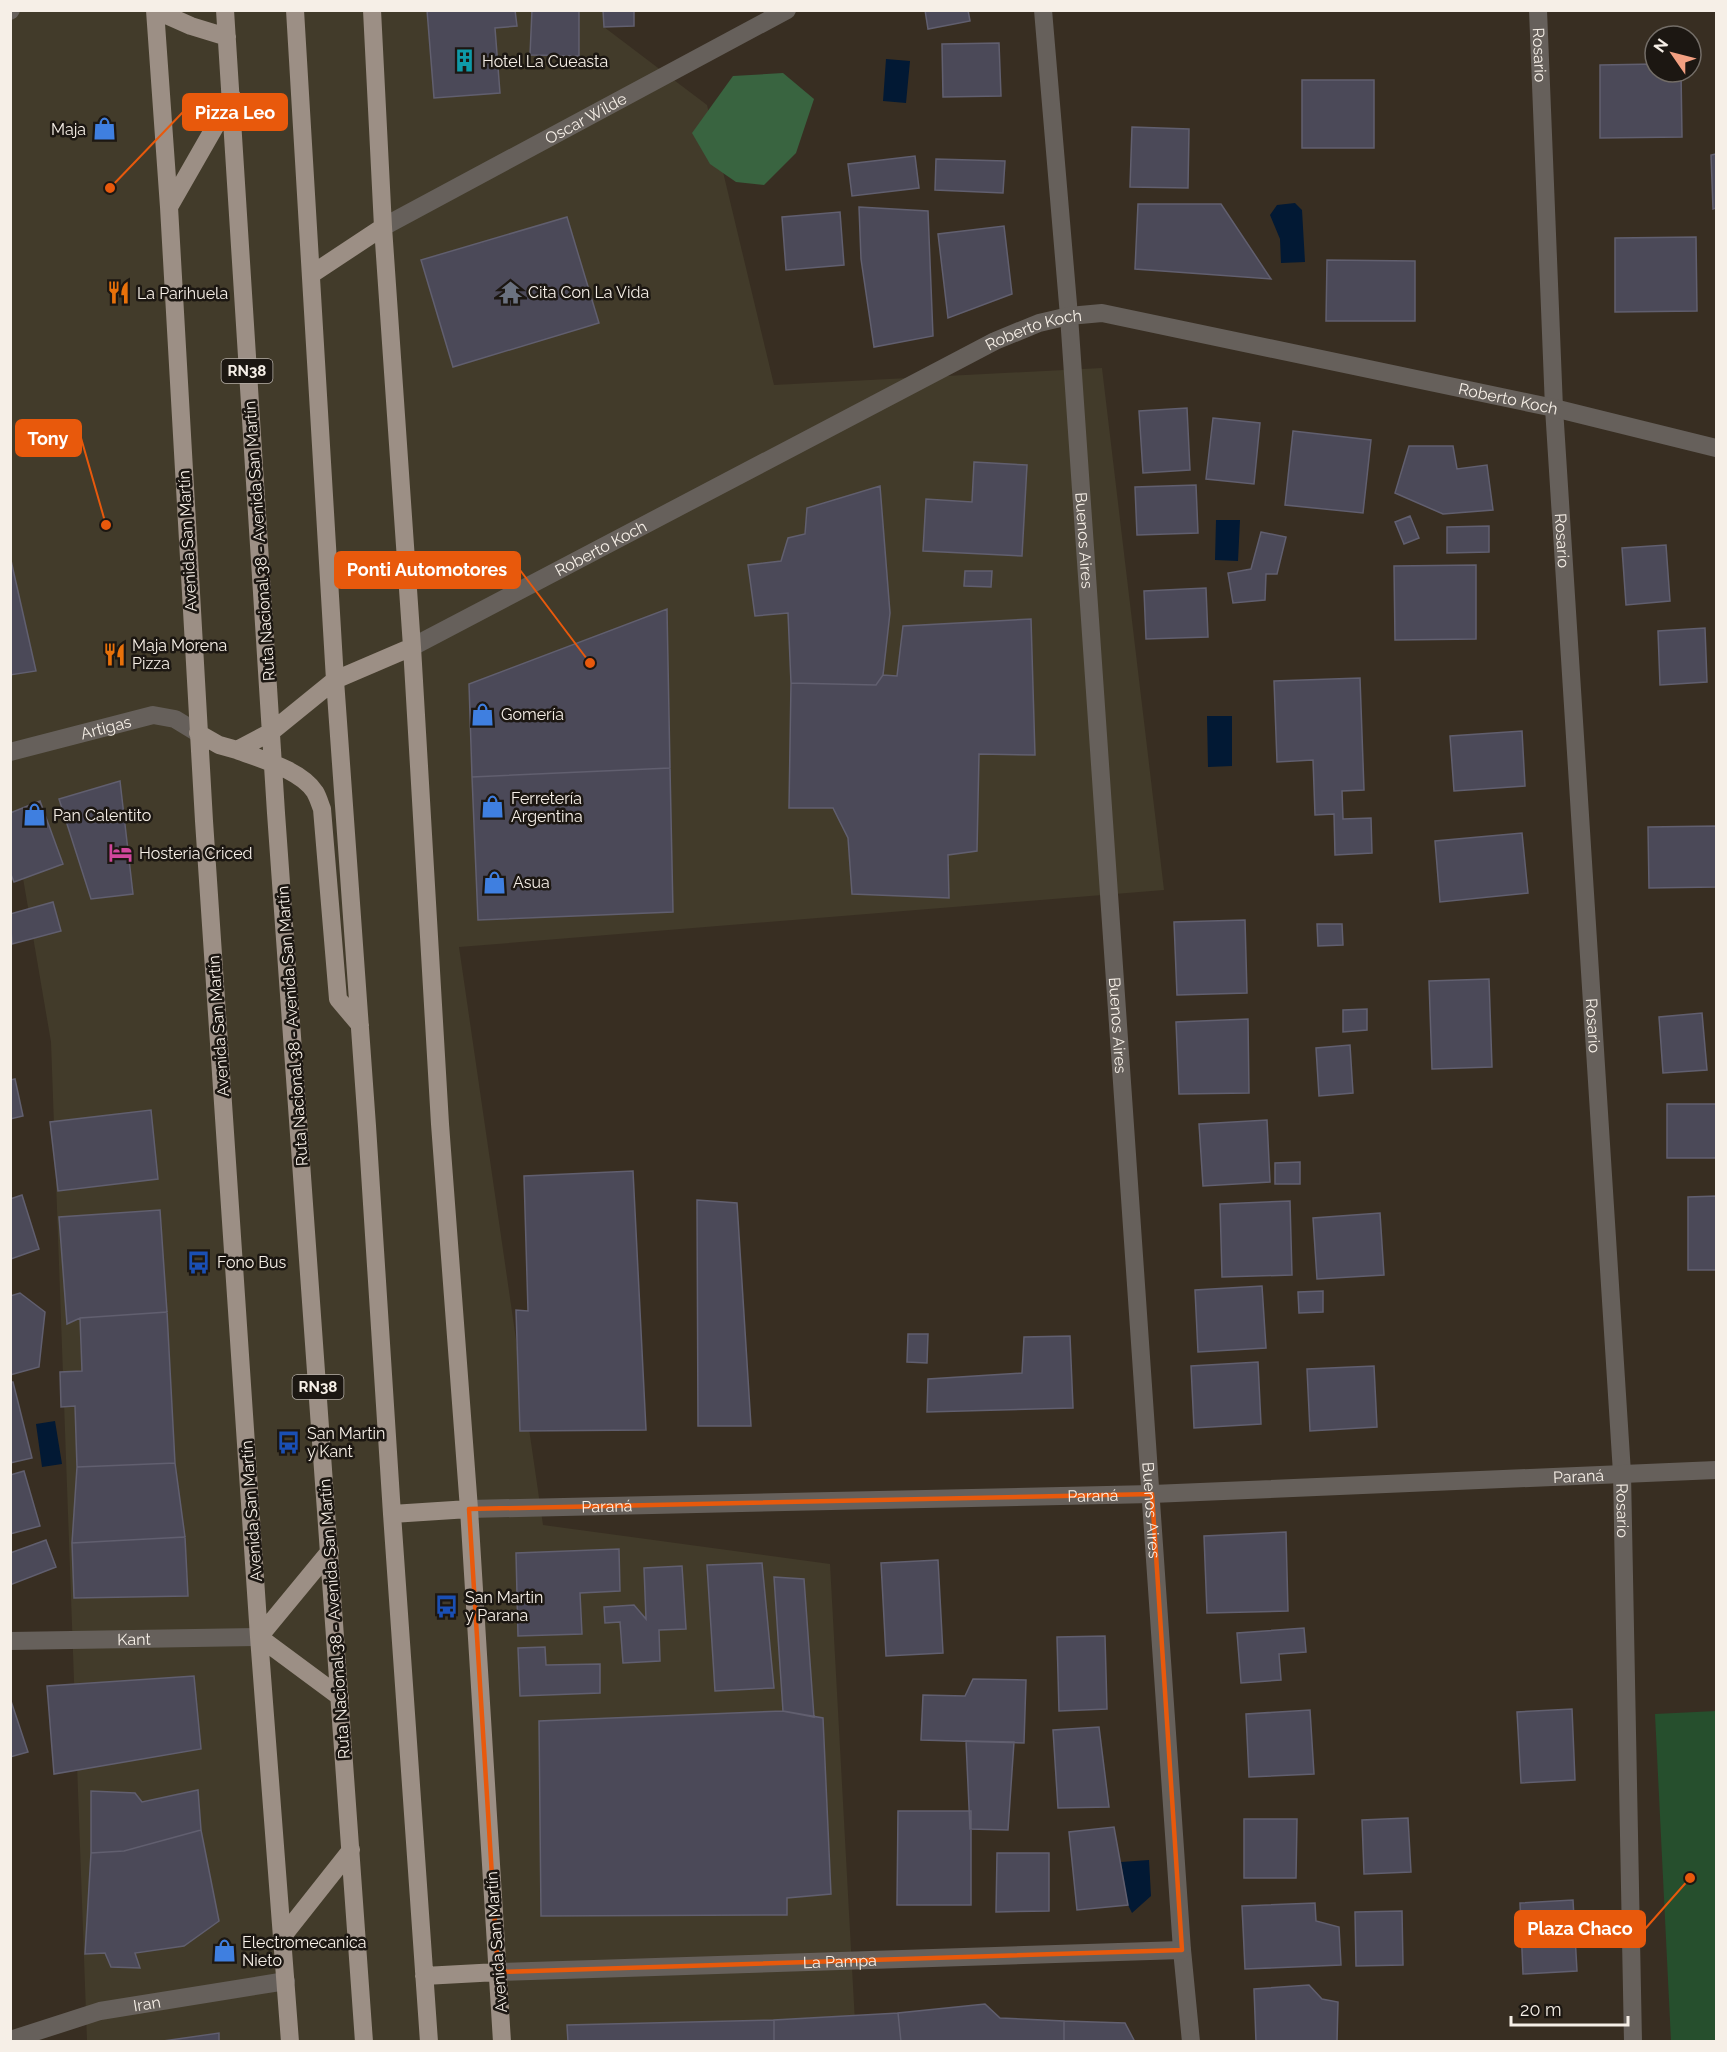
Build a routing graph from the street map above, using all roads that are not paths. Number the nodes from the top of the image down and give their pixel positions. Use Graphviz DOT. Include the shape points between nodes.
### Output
graph roads {
  1 [pos="155,10"];
  2 [pos="225,10"];
  3 [pos="295,10"];
  4 [pos="372,10"];
  5 [pos="787,10"];
  6 [pos="1043,10"];
  7 [pos="1538,10"];
  8 [pos="227,37"];
  9 [pos="232,97"];
  10 [pos="169,207"];
  11 [pos="383,227"];
  12 [pos="312,274"];
  13 [pos="1069,316"];
  14 [pos="1554,408"];
  15 [pos="1716,448"];
  16 [pos="412,647"];
  17 [pos="335,680"];
  18 [pos="272,732"];
  19 [pos="198,733"];
  20 [pos="237,750"];
  21 [pos="10,752"];
  22 [pos="273,764"];
  23 [pos="360,1025"];
  24 [pos="1716,1470"];
  25 [pos="1622,1473"];
  26 [pos="1152,1494"];
  27 [pos="468,1509"];
  28 [pos="392,1514"];
  29 [pos="330,1551"];
  30 [pos="259,1637"];
  31 [pos="10,1641"];
  32 [pos="340,1697"];
  33 [pos="351,1850"];
  34 [pos="283,1936"];
  35 [pos="1182,1950"];
  36 [pos="498,1972"];
  37 [pos="424,1976"];
  38 [pos="286,1981"];
  39 [pos="10,2040"];
  40 [pos="290,2042"];
  41 [pos="364,2042"];
  42 [pos="429,2042"];
  43 [pos="502,2042"];
  44 [pos="1191,2042"];
  45 [pos="1633,2042"];
  1 -- 8 [label="main road"];
  1 -- 10 [label="main road, Avenida San Martín"];
  2 -- 8 [label="main road, Ruta Nacional 38 - Avenida San Martín / RN38"];
  3 -- 12 [label="main road"];
  4 -- 11 [label="main road, Avenida San Martín"];
  5 -- 11 [label="street, Oscar Wilde"];
  6 -- 13 [label="street, Buenos Aires"];
  7 -- 14 [label="street, Rosario"];
  8 -- 9 [label="main road, Ruta Nacional 38 - Avenida San Martín / RN38"];
  9 -- 10 [label="main road"];
  9 -- 18 [label="main road, Ruta Nacional 38 - Avenida San Martín / RN38"];
  10 -- 19 [label="main road, Avenida San Martín"];
  11 -- 12 [label="main road"];
  11 -- 16 [label="main road, Avenida San Martín"];
  12 -- 17 [label="main road"];
  13 -- 14 [label="street, Roberto Koch" via="1102,313"];
  13 -- 16 [label="street, Roberto Koch" via="995,341"];
  13 -- 26 [label="street, Buenos Aires"];
  14 -- 15 [label="street, Roberto Koch"];
  14 -- 25 [label="street, Rosario"];
  16 -- 17 [label="main road"];
  16 -- 27 [label="main road, Avenida San Martín"];
  17 -- 18 [label="main road"];
  17 -- 23 [label="main road"];
  18 -- 20 [label="main road"];
  18 -- 22 [label="main road, Ruta Nacional 38 - Avenida San Martín / RN38"];
  19 -- 20 [label="main road"];
  19 -- 21 [label="street, Artigas" via="175,719 153,715"];
  19 -- 30 [label="main road, Avenida San Martín"];
  20 -- 22 [label="main road"];
  22 -- 23 [label="main road" via="309,785 322,809 338,999"];
  22 -- 29 [label="main road, Ruta Nacional 38 - Avenida San Martín / RN38"];
  23 -- 28 [label="main road"];
  24 -- 25 [label="street, Paraná"];
  25 -- 26 [label="street, Paraná"];
  25 -- 45 [label="street, Rosario"];
  26 -- 27 [label="street, Paraná"];
  26 -- 35 [label="street, Buenos Aires"];
  27 -- 28 [label="main road"];
  27 -- 36 [label="main road, Avenida San Martín"];
  28 -- 37 [label="main road"];
  29 -- 30 [label="main road"];
  29 -- 32 [label="main road, Ruta Nacional 38 - Avenida San Martín / RN38"];
  30 -- 31 [label="street, Kant"];
  30 -- 32 [label="main road"];
  30 -- 34 [label="main road, Avenida San Martín"];
  32 -- 33 [label="main road, Ruta Nacional 38 - Avenida San Martín / RN38"];
  33 -- 34 [label="main road"];
  33 -- 41 [label="main road, Ruta Nacional 38 - Avenida San Martín / RN38"];
  34 -- 38 [label="main road, Avenida San Martín"];
  35 -- 36 [label="street, La Pampa"];
  35 -- 44 [label="street, Buenos Aires"];
  36 -- 37 [label="main road"];
  36 -- 43 [label="main road, Avenida San Martín"];
  37 -- 42 [label="main road"];
  38 -- 39 [label="street, Iran" via="100,2011"];
  38 -- 40 [label="main road, Avenida San Martín"];
}
